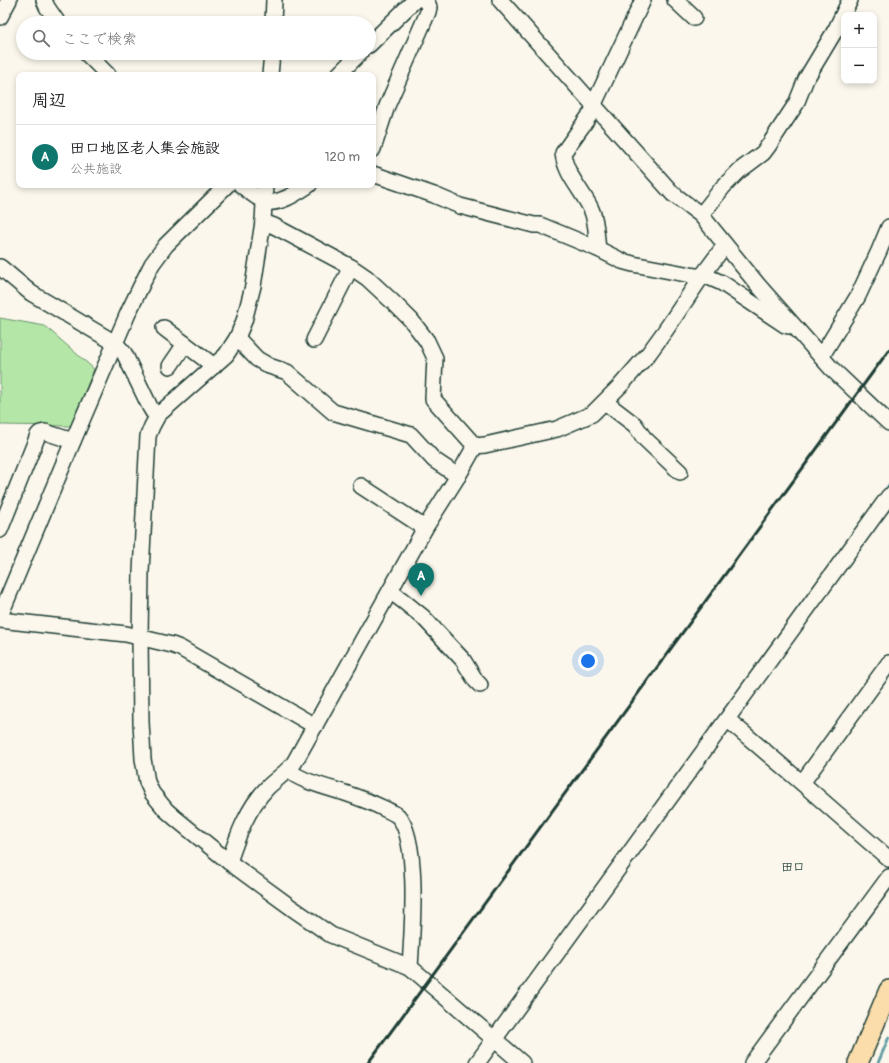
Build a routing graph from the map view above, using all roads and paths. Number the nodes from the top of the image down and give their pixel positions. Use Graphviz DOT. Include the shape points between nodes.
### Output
graph roads {
  1 [pos="9,0"];
  2 [pos="44,0"];
  3 [pos="274,0"];
  4 [pos="415,0"];
  5 [pos="424,0"];
  6 [pos="500,0"];
  7 [pos="643,0"];
  8 [pos="675,0"];
  9 [pos="850,0"];
  10 [pos="53,16"];
  11 [pos="273,16"];
  12 [pos="0,17"];
  13 [pos="694,18"];
  14 [pos="376,38"];
  15 [pos="93,60"];
  16 [pos="271,60"];
  17 [pos="353,60"];
  18 [pos="105,72"];
  19 [pos="270,72"];
  20 [pos="341,72"];
  21 [pos="594,104"];
  22 [pos="376,141"];
  23 [pos="376,175"];
  24 [pos="224,188"];
  25 [pos="246,188"];
  26 [pos="265,188"];
  27 [pos="304,188"];
  28 [pos="264,200"];
  29 [pos="701,215"];
  30 [pos="263,222"];
  31 [pos="889,227"];
  32 [pos="725,245"];
  33 [pos="598,249"];
  34 [pos="0,267"];
  35 [pos="351,267"];
  36 [pos="702,276"];
  37 [pos="793,325"];
  38 [pos="164,328"];
  39 [pos="236,338"];
  40 [pos="314,340"];
  41 [pos="115,343"];
  42 [pos="185,344"];
  43 [pos="821,357"];
  44 [pos="170,366"];
  45 [pos="214,366"];
  46 [pos="605,402"];
  47 [pos="158,415"];
  48 [pos="889,423"];
  49 [pos="73,441"];
  50 [pos="475,446"];
  51 [pos="680,472"];
  52 [pos="458,476"];
  53 [pos="361,486"];
  54 [pos="889,496"];
  55 [pos="424,528"];
  56 [pos="0,530"];
  57 [pos="390,592"];
  58 [pos="0,616"];
  59 [pos="0,620"];
  60 [pos="140,637"];
  61 [pos="889,663"];
  62 [pos="480,685"];
  63 [pos="727,719"];
  64 [pos="315,726"];
  65 [pos="289,770"];
  66 [pos="802,783"];
  67 [pos="889,859"];
  68 [pos="229,862"];
  69 [pos="889,877"];
  70 [pos="410,967"];
  71 [pos="889,990"];
  72 [pos="494,1039"];
  73 [pos="477,1063"];
  74 [pos="522,1063"];
  75 [pos="752,1063"];
  76 [pos="858,1063"];
  1 -- 12 [label="street"];
  2 -- 10 [label="street"];
  3 -- 11 [label="street"];
  4 -- 14 [label="street"];
  5 -- 22 [label="street" via="429,7 428,12 387,106"];
  6 -- 21 [label="street"];
  7 -- 21 [label="street"];
  8 -- 13 [label="street"];
  9 -- 29 [label="street" via="806,79 796,104 769,145 723,187"];
  15 -- 18 [label="street"];
  16 -- 19 [label="street"];
  17 -- 20 [label="street"];
  21 -- 29 [label="street" via="673,194"];
  21 -- 33 [label="street" via="592,112 563,153 566,167 594,216"];
  23 -- 33 [label="street" via="460,206 540,225"];
  24 -- 41 [label="street" via="160,253 143,282"];
  25 -- 28 [label="street"];
  26 -- 28 [label="street"];
  27 -- 28 [label="street" via="275,202"];
  28 -- 30 [label="street"];
  29 -- 32 [label="street"];
  30 -- 35 [label="street"];
  30 -- 39 [label="street" via="253,286 244,322"];
  31 -- 43 [label="street" via="858,296"];
  32 -- 36 [label="street"];
  32 -- 37 [label="street"];
  33 -- 36 [label="street" via="622,261"];
  34 -- 41 [label="street" via="31,293"];
  35 -- 40 [label="street"];
  35 -- 50 [label="street" via="396,305 427,341 436,358 432,399"];
  36 -- 37 [label="street" via="722,283 785,325"];
  36 -- 46 [label="street" via="649,353"];
  37 -- 43 [label="street"];
  38 -- 42 [label="street"];
  39 -- 45 [label="street" via="226,355"];
  39 -- 52 [label="street" via="257,359 287,372 333,412 410,435 434,460"];
  41 -- 47 [label="street" via="124,353 150,407"];
  41 -- 49 [label="street"];
  42 -- 44 [label="street"];
  42 -- 45 [label="street"];
  43 -- 48 [label="street"];
  45 -- 47 [label="street"];
  46 -- 50 [label="street" via="592,414 557,429"];
  46 -- 51 [label="street" via="635,425 644,438"];
  47 -- 60 [label="street" via="148,436"];
  49 -- 56 [label="street" via="45,432 38,435"];
  49 -- 58 [label="street"];
  50 -- 52 [label="street"];
  52 -- 55 [label="street"];
  53 -- 55 [label="street"];
  54 -- 63 [label="street"];
  55 -- 57 [label="street"];
  57 -- 62 [label="street" via="423,617 463,660"];
  57 -- 64 [label="street"];
  59 -- 60 [label="street"];
  60 -- 64 [label="street" via="180,648"];
  60 -- 68 [label="street" via="141,722 147,782 152,793 166,810"];
  61 -- 66 [label="street"];
  63 -- 66 [label="street"];
  63 -- 72 [label="street"];
  64 -- 65 [label="street"];
  65 -- 68 [label="street" via="267,788 255,803 244,821"];
  65 -- 70 [label="street" via="295,776 386,809 402,822 407,834 413,875"];
  66 -- 67 [label="street"];
  68 -- 70 [label="street" via="331,935"];
  69 -- 75 [label="street"];
  70 -- 72 [label="street"];
  71 -- 76 [label="main road"];
  72 -- 73 [label="street"];
  72 -- 74 [label="street"];
}
